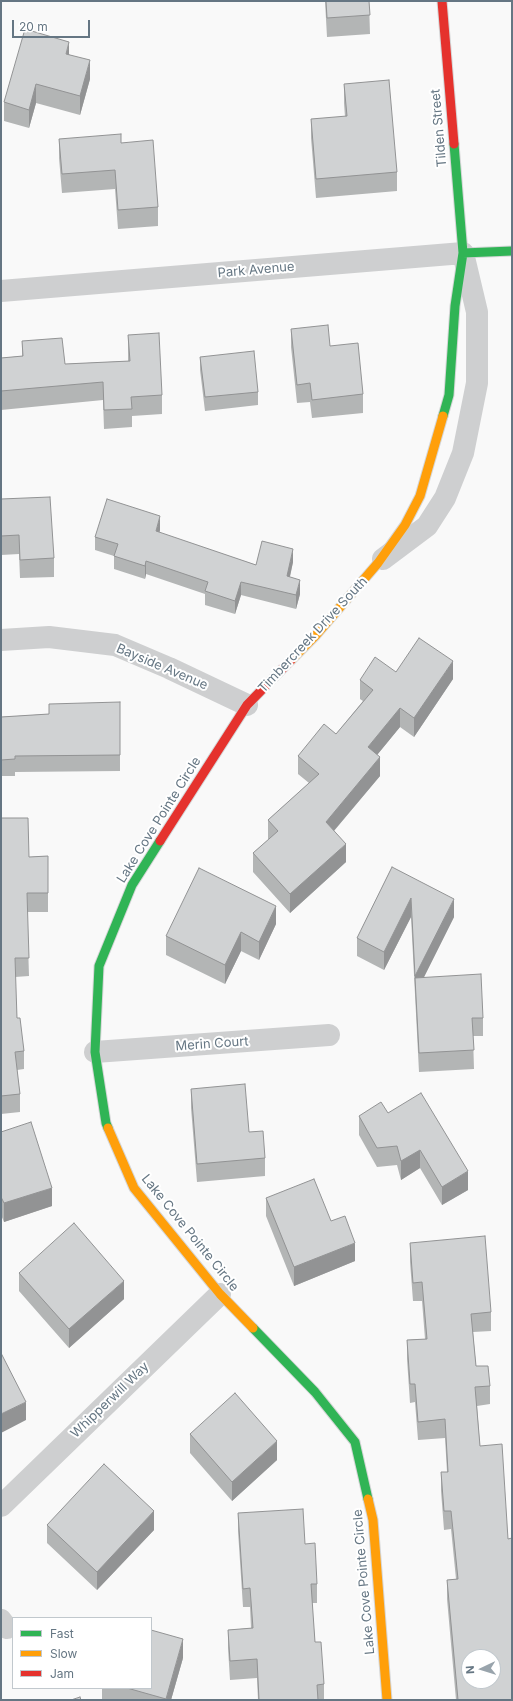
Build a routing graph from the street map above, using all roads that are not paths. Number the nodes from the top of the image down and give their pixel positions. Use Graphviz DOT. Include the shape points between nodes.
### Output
graph roads {
  1 [pos="442,1"];
  2 [pos="512,251"];
  3 [pos="463,253"];
  4 [pos="1,291"];
  5 [pos="378,563"];
  6 [pos="1,640"];
  7 [pos="247,705"];
  8 [pos="330,1035"];
  9 [pos="95,1052"];
  10 [pos="220,1294"];
  11 [pos="1,1506"];
  12 [pos="387,1700"];
  1 -- 3 [label="street, Tilden Street"];
  2 -- 3 [label="street, Park Avenue"];
  3 -- 4 [label="street, Park Avenue"];
  3 -- 5 [label="street, Timbercreek Drive South" via="455,306 449,395 420,496 406,525"];
  3 -- 5 [label="street, Timbercreek Drive South" via="477,312 477,383 463,453 445,498 427,526"];
  5 -- 7 [label="street, Timbercreek Drive South" via="316,634"];
  6 -- 7 [label="street, Bayside Avenue" via="50,637 115,646 170,668"];
  7 -- 9 [label="street, Lake Cove Pointe Circle" via="132,884 99,966"];
  8 -- 9 [label="street, Merin Court"];
  9 -- 10 [label="street, Lake Cove Pointe Circle" via="106,1124 134,1188"];
  10 -- 11 [label="street, Whipperwill Way"];
  10 -- 12 [label="street, Lake Cove Pointe Circle" via="315,1392 355,1442 373,1520"];
}
